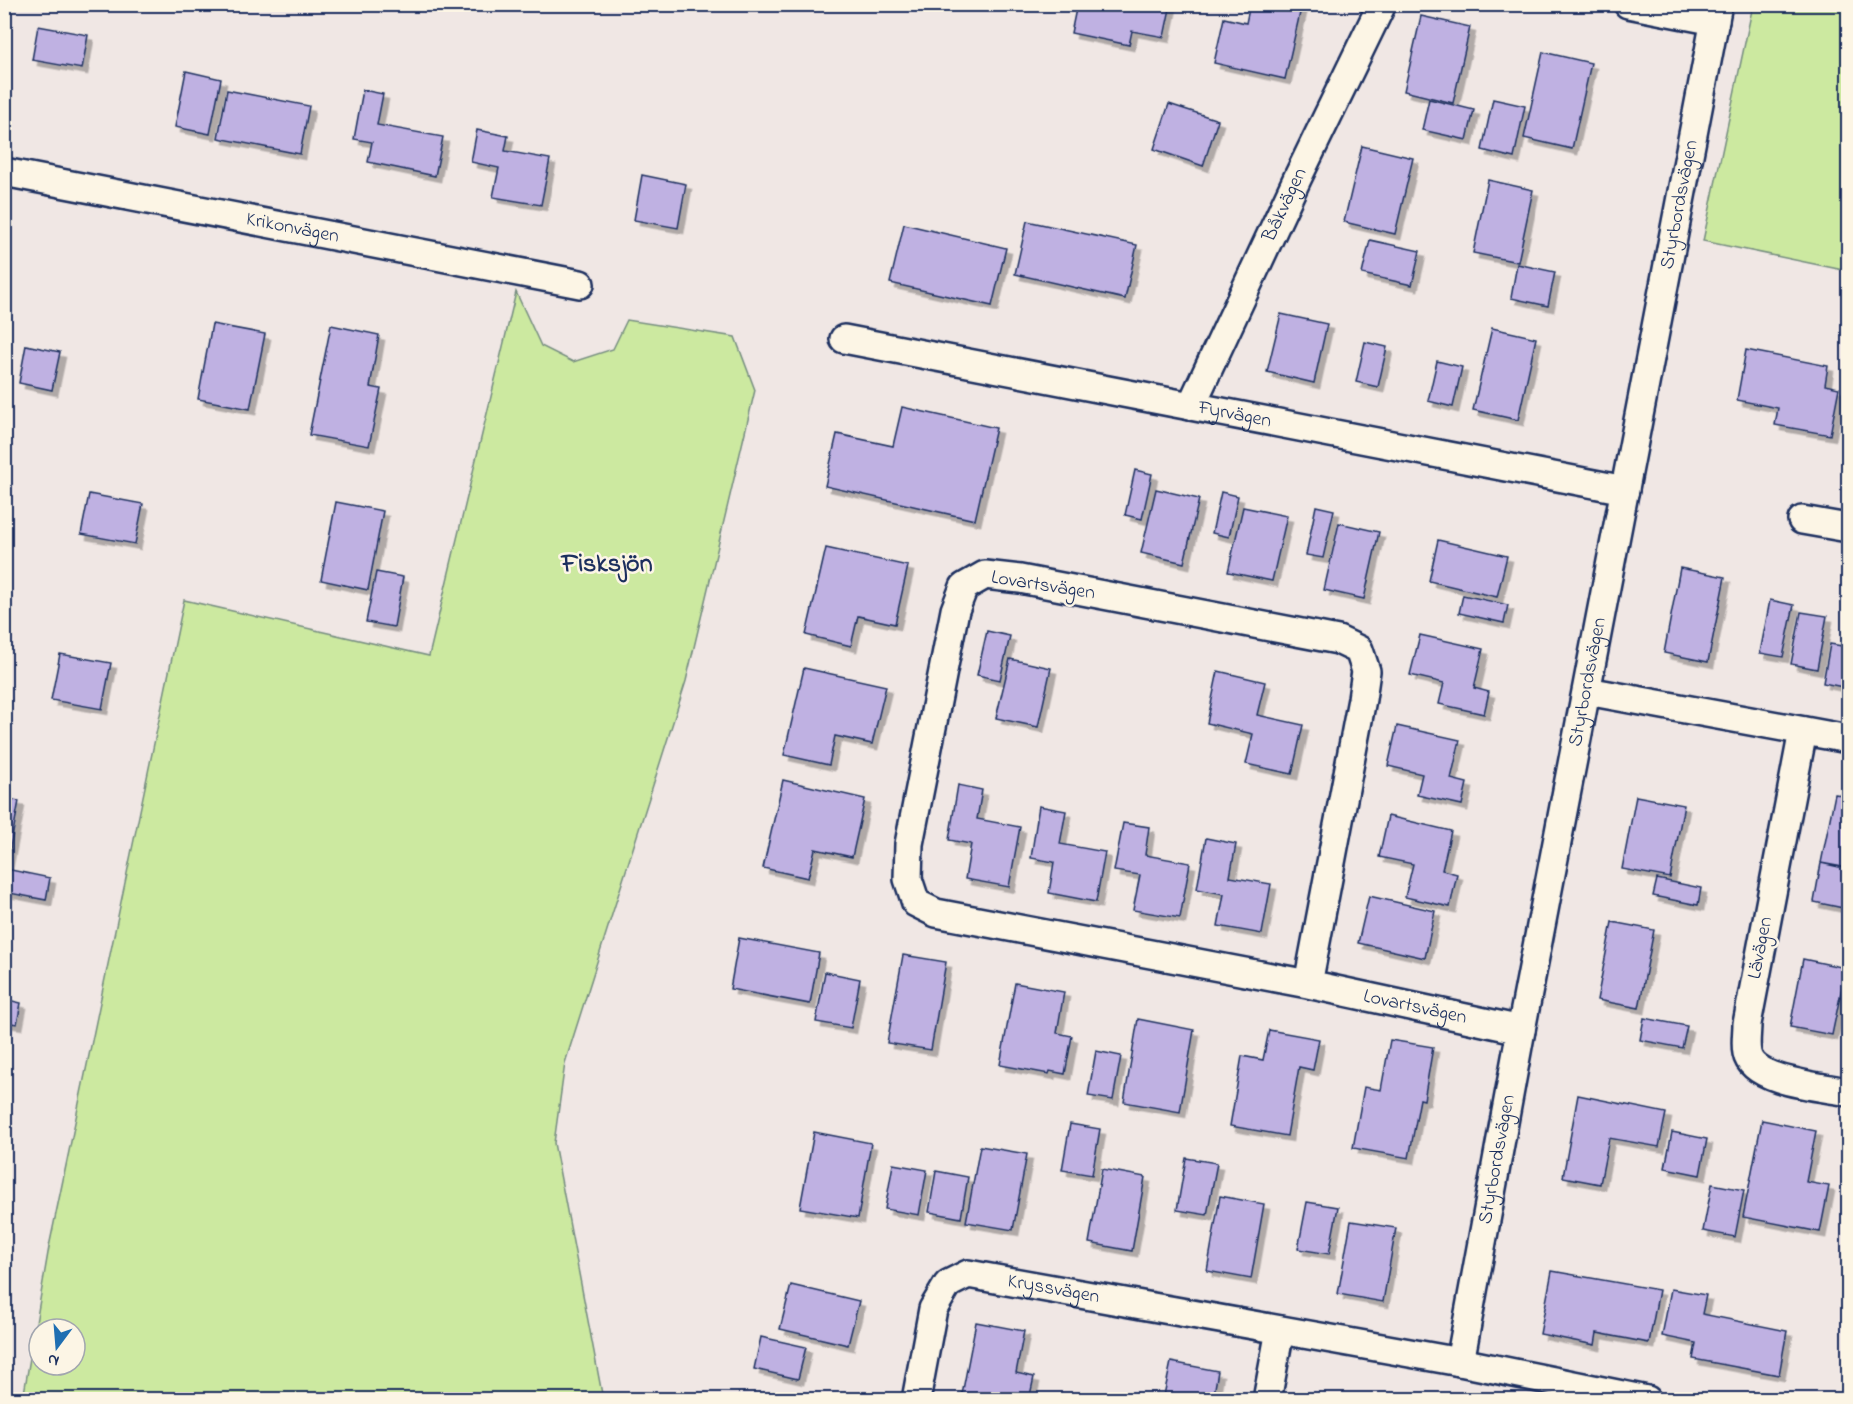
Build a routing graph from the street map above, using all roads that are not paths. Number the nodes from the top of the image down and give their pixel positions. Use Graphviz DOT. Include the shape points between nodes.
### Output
graph roads {
  1 [pos="1382,4"];
  2 [pos="1628,4"];
  3 [pos="1717,13"];
  4 [pos="4,172"];
  5 [pos="580,284"];
  6 [pos="844,339"];
  7 [pos="1191,406"];
  8 [pos="1625,490"];
  9 [pos="1802,520"];
  10 [pos="1848,528"];
  11 [pos="1587,691"];
  12 [pos="1803,731"];
  13 [pos="1848,740"];
  14 [pos="1308,984"];
  15 [pos="1521,1030"];
  16 [pos="1848,1092"];
  17 [pos="1280,1330"];
  18 [pos="1460,1362"];
  19 [pos="1618,1397"];
  20 [pos="916,1400"];
  21 [pos="1267,1400"];
  22 [pos="1647,1400"];
  1 -- 7 [label="street, Båkvägen"];
  2 -- 3 [label="street"];
  3 -- 8 [label="street, Styrbordsvägen"];
  4 -- 5 [label="street, Krikonvägen"];
  6 -- 7 [label="street, Fyrvägen"];
  7 -- 8 [label="street, Fyrvägen"];
  8 -- 11 [label="street, Styrbordsvägen"];
  9 -- 10 [label="street"];
  11 -- 12 [label="street"];
  11 -- 15 [label="street, Styrbordsvägen"];
  12 -- 13 [label="street"];
  12 -- 16 [label="street, Lävägen" via="1747,1024 1747,1055 1760,1071 1781,1079"];
  14 -- 14 [label="street, Lovartsvägen" via="936,913 915,903 908,879 909,844 955,610 964,587 985,575 1020,579 1338,640 1359,650 1366,671 1362,699"];
  14 -- 15 [label="street, Lovartsvägen"];
  15 -- 18 [label="street, Styrbordsvägen"];
  17 -- 18 [label="street, Kryssvägen"];
  17 -- 20 [label="street, Kryssvägen" via="968,1274 948,1284 933,1309"];
  17 -- 21 [label="street"];
  18 -- 19 [label="street, Kryssvägen"];
  19 -- 22 [label="street, Kryssvägen"];
}
